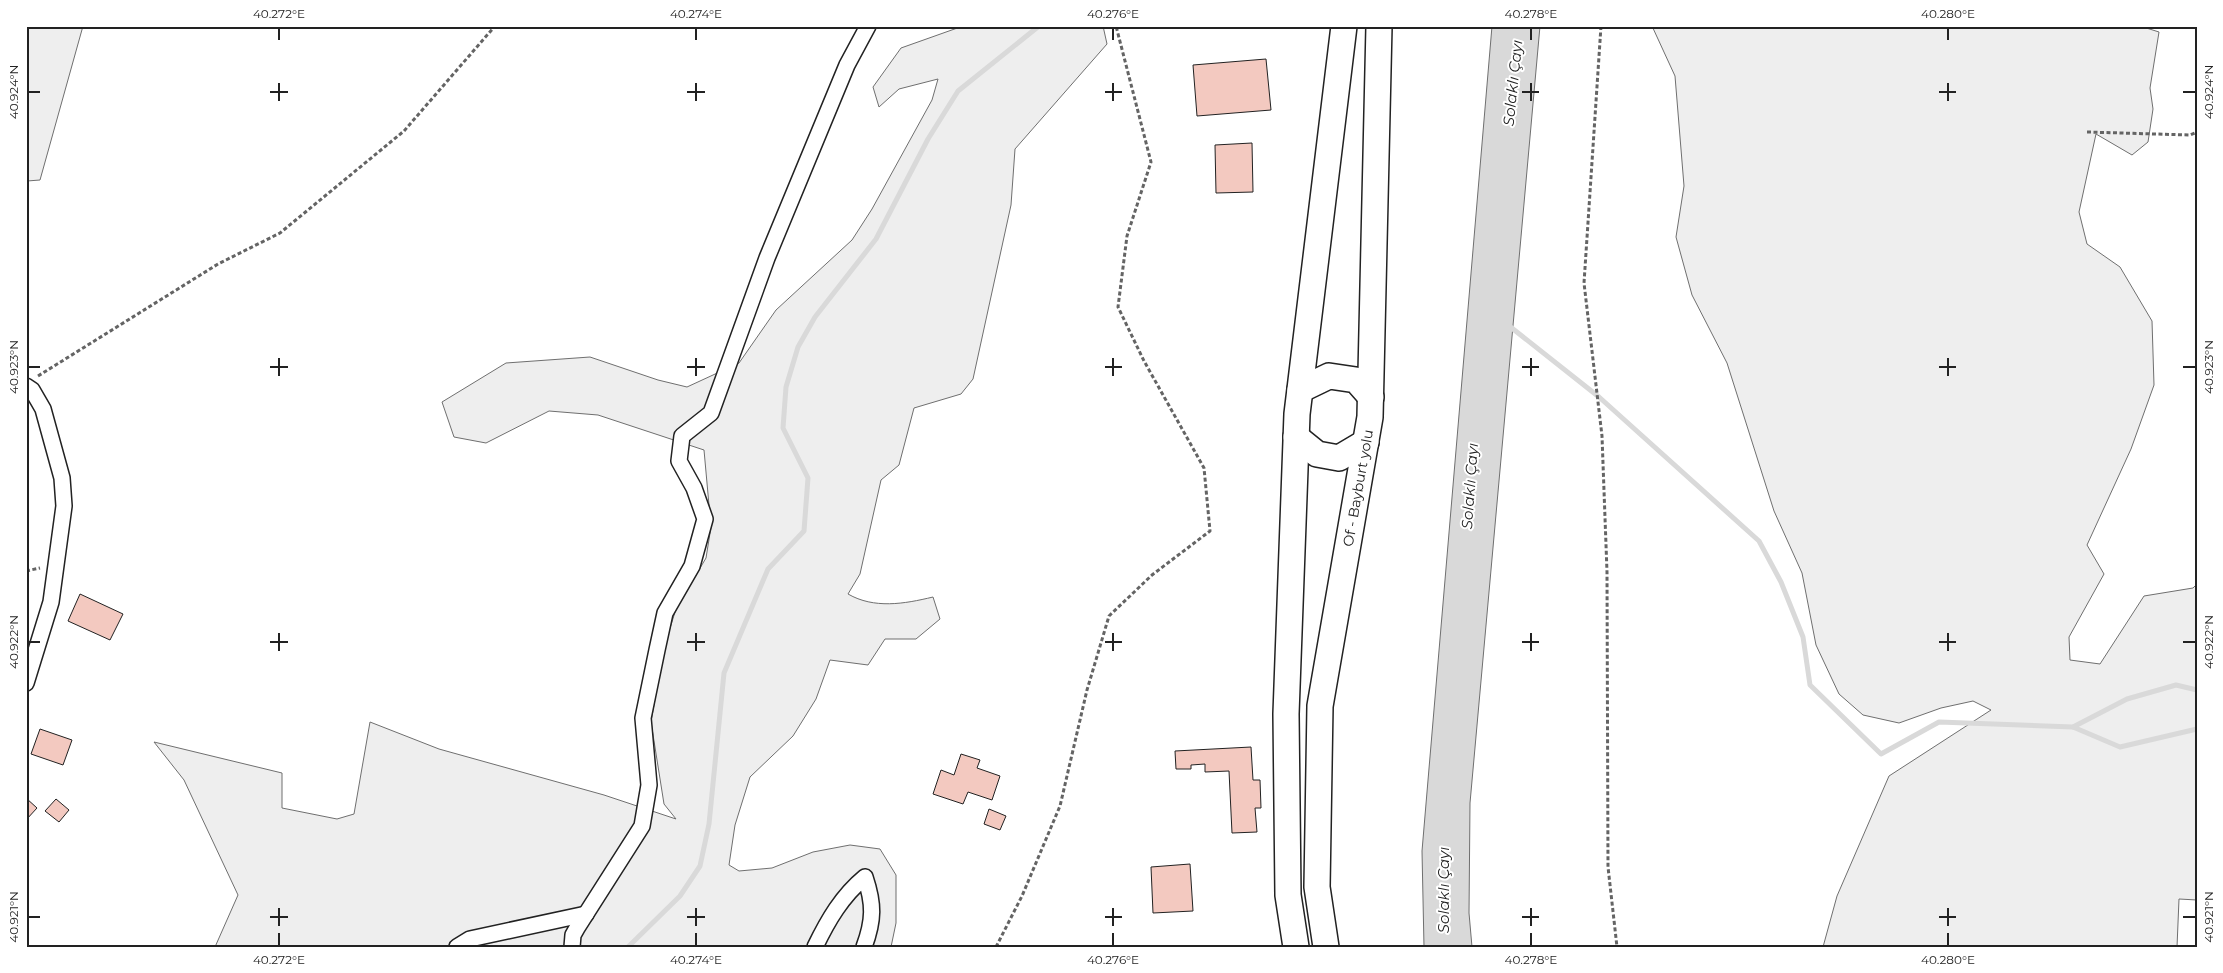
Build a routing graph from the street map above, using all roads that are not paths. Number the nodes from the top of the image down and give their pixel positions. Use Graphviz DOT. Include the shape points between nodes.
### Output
graph roads {
  1 [pos="868,26"];
  2 [pos="1344,26"];
  3 [pos="1379,26"];
  4 [pos="30,382"];
  5 [pos="1300,390"];
  6 [pos="1371,397"];
  7 [pos="1296,437"];
  8 [pos="1366,442"];
  9 [pos="26,683"];
  10 [pos="586,914"];
  11 [pos="457,947"];
  12 [pos="572,947"];
  13 [pos="815,947"];
  14 [pos="864,947"];
  15 [pos="1296,947"];
  16 [pos="1326,947"];
  1 -- 10 [label="street" via="847,65 767,258 711,413 682,436 679,461 694,488 705,519 692,566 665,613 657,650 644,718 649,785 642,826"];
  2 -- 5 [label="highway"];
  3 -- 6 [label="highway, Of - Bayburt yolu"];
  4 -- 9 [label="street" via="43,409 62,478 64,506 51,602"];
  5 -- 6 [label="highway" via="1329,376 1356,380"];
  5 -- 7 [label="highway"];
  6 -- 8 [label="highway, Of - Bayburt yolu"];
  7 -- 8 [label="highway" via="1317,454 1339,458"];
  7 -- 15 [label="highway" via="1286,714 1288,895"];
  8 -- 16 [label="highway, Of - Bayburt yolu" via="1320,706 1317,887"];
  10 -- 11 [label="street" via="470,939"];
  10 -- 12 [label="street" via="573,935"];
  13 -- 14 [label="street" via="828,921 850,890 865,877 872,899 871,928"];
}
